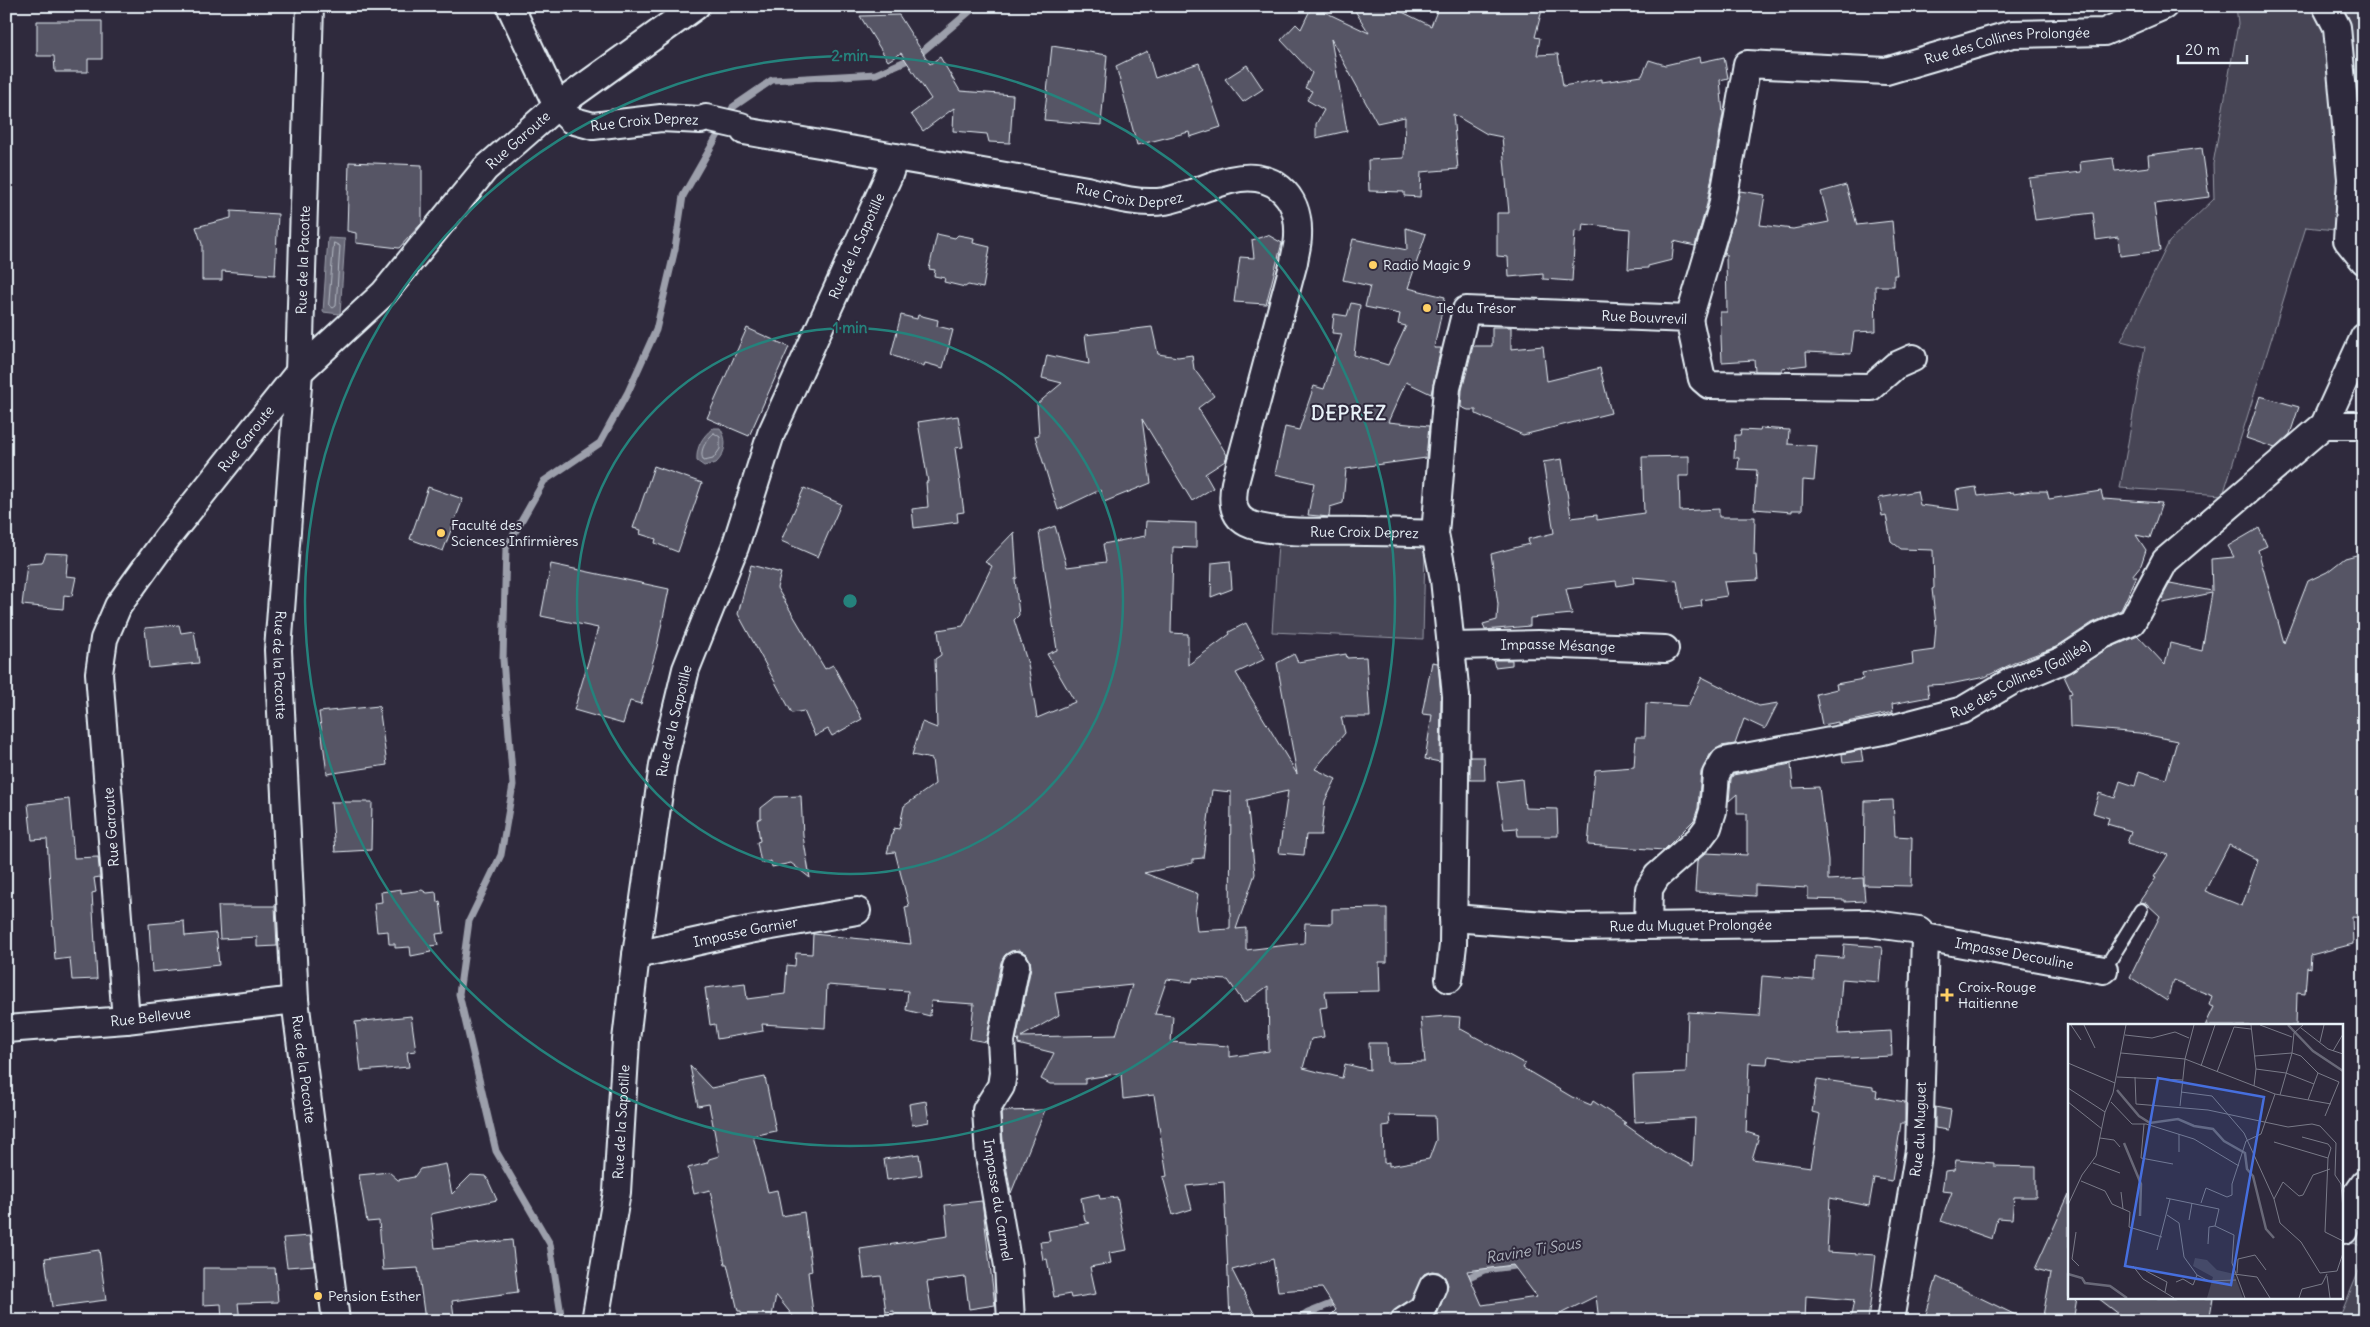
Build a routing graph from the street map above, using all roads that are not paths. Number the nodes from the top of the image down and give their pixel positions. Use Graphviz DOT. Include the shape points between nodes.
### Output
graph roads {
  1 [pos="310,6"];
  2 [pos="510,6"];
  3 [pos="696,6"];
  4 [pos="2164,6"];
  5 [pos="2326,6"];
  6 [pos="557,106"];
  7 [pos="895,157"];
  8 [pos="2364,261"];
  9 [pos="1689,319"];
  10 [pos="2364,337"];
  11 [pos="1913,358"];
  12 [pos="299,372"];
  13 [pos="2324,425"];
  14 [pos="2364,425"];
  15 [pos="1435,534"];
  16 [pos="1453,646"];
  17 [pos="1664,649"];
  18 [pos="2141,910"];
  19 [pos="857,911"];
  20 [pos="1453,918"];
  21 [pos="1648,924"];
  22 [pos="1925,937"];
  23 [pos="636,955"];
  24 [pos="1016,965"];
  25 [pos="2104,970"];
  26 [pos="1448,979"];
  27 [pos="295,1000"];
  28 [pos="126,1020"];
  29 [pos="6,1029"];
  30 [pos="2364,1184"];
  31 [pos="2344,1230"];
  32 [pos="1433,1286"];
  33 [pos="336,1321"];
  34 [pos="595,1321"];
  35 [pos="1011,1321"];
  36 [pos="1404,1321"];
  37 [pos="1890,1321"];
  1 -- 12 [label="street, Rue de la Pacotte"];
  2 -- 6 [label="street, Rue Croix Deprez"];
  3 -- 6 [label="street, Rue Garoute"];
  4 -- 9 [label="street, Rue des Collines Prolongée" via="2104,32 2012,34 1886,71 1747,64 1722,206"];
  5 -- 8 [label="street" via="2337,28 2350,169 2346,240"];
  6 -- 7 [label="street, Rue Croix Deprez" via="571,120 593,126 662,118 706,118 741,126 744,131"];
  6 -- 12 [label="street, Rue Garoute" via="485,169 384,293"];
  7 -- 15 [label="street, Rue Croix Deprez" via="1087,190 1134,202 1165,201 1244,177 1270,180 1284,191 1295,209 1298,235 1294,262 1235,483 1232,497 1235,512 1246,523 1263,527"];
  7 -- 23 [label="street, Rue de la Sapotille" via="771,434 735,547 686,669 664,765"];
  9 -- 11 [label="street, Rue Bouvrevil" via="1702,379 1709,385 1871,387 1895,366"];
  9 -- 15 [label="street, Rue Bouvrevil" via="1466,310 1447,388"];
  10 -- 13 [label="street, Rue des Collines (Galilée)"];
  12 -- 27 [label="street, Rue de la Pacotte" via="278,650"];
  12 -- 28 [label="street, Rue Garoute" via="167,538 118,606 104,639 99,673"];
  13 -- 14 [label="street"];
  13 -- 21 [label="street, Rue des Collines (Galilée)" via="2165,561 2132,622 2100,636 2063,660 2012,681 1963,710 1883,731 1724,761 1716,774 1713,812 1708,826 1699,839 1657,876 1649,889"];
  15 -- 16 [label="street"];
  16 -- 17 [label="street, Impasse Mésange" via="1538,644"];
  16 -- 20 [label="street" via="1456,696"];
  18 -- 25 [label="lane"];
  19 -- 23 [label="street, Impasse Garnier"];
  20 -- 21 [label="street, Rue du Muguet Prolongée" via="1572,927"];
  20 -- 26 [label="street"];
  21 -- 22 [label="street, Rue du Muguet Prolongée" via="1868,923 1919,930"];
  22 -- 25 [label="street, Impasse Decouline"];
  22 -- 37 [label="street, Rue du Muguet" via="1919,1150"];
  23 -- 34 [label="street, Rue de la Sapotille" via="626,1040 617,1192"];
  24 -- 35 [label="street, Impasse du Carmel" via="1001,1041 1001,1086 986,1110 989,1156 1008,1266"];
  27 -- 28 [label="street, Rue Bellevue"];
  27 -- 33 [label="street, Rue de la Pacotte"];
  28 -- 29 [label="street, Rue Bellevue"];
  30 -- 31 [label="street"];
  32 -- 36 [label="street" via="1423,1309"];
}
